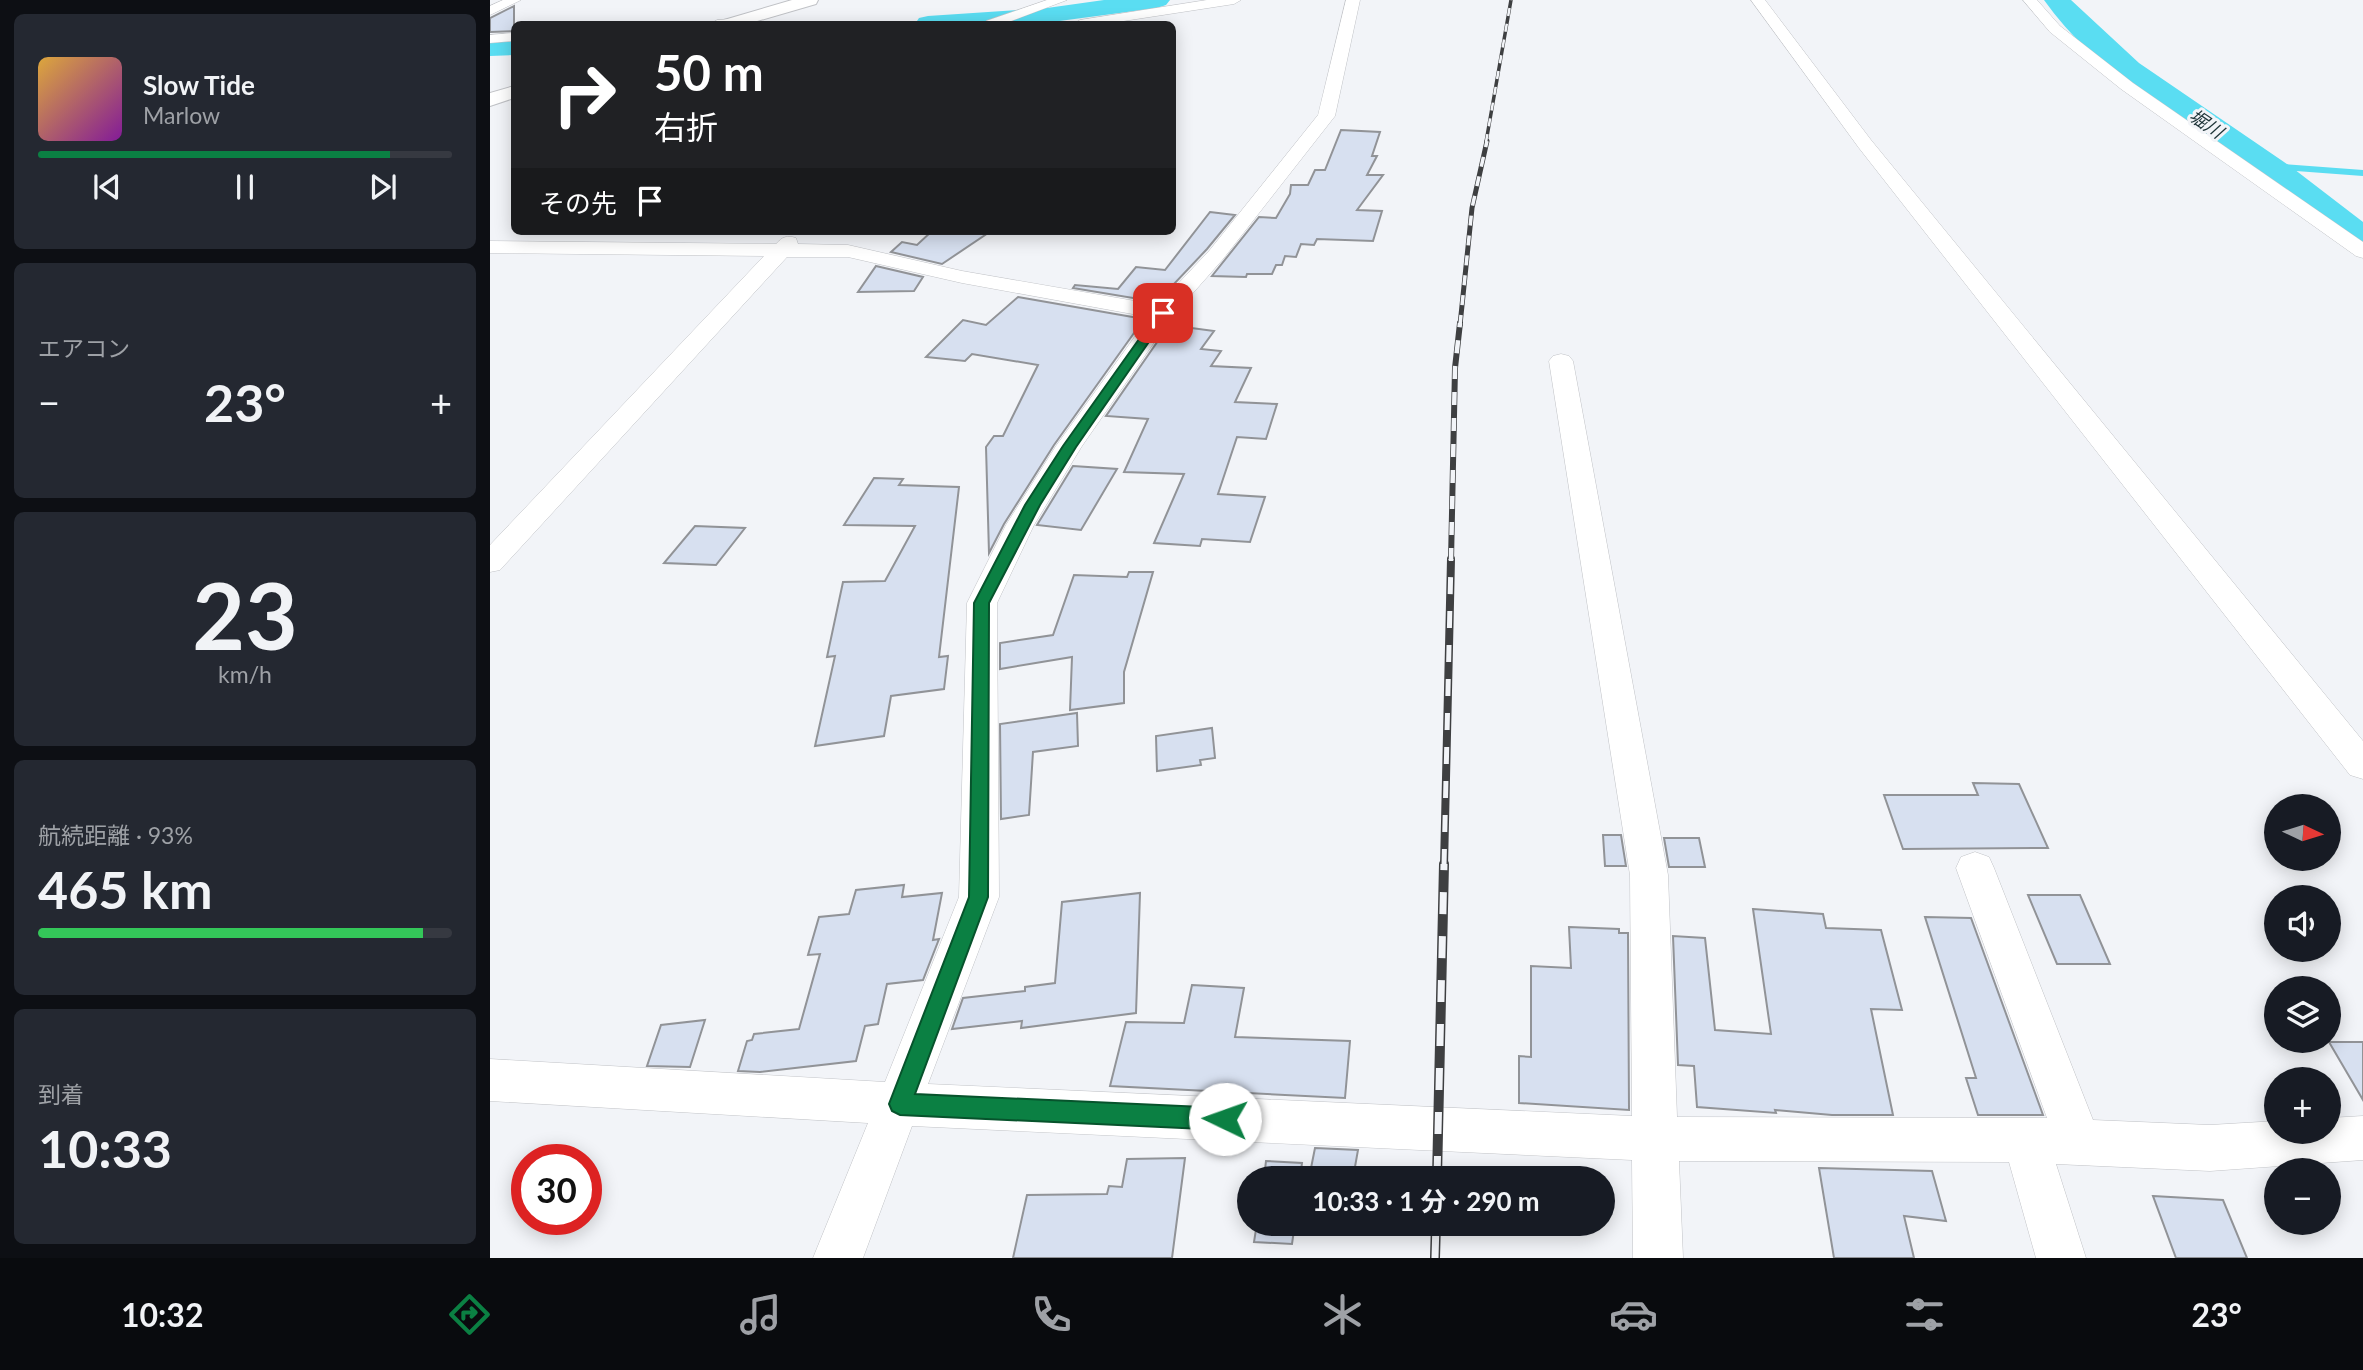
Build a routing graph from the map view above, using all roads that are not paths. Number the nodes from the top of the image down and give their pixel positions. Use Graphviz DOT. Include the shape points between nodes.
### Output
graph roads {
  1 [pos="514,0"];
  2 [pos="810,0"];
  3 [pos="1060,0"];
  4 [pos="1234,0"];
  5 [pos="1353,0"];
  6 [pos="1758,0"];
  7 [pos="2030,0"];
  8 [pos="490,12"];
  9 [pos="737,21"];
  10 [pos="1000,21"];
  11 [pos="1099,21"];
  12 [pos="511,37"];
  13 [pos="490,39"];
  14 [pos="511,93"];
  15 [pos="490,100"];
  16 [pos="796,235"];
  17 [pos="490,247"];
  18 [pos="2363,251"];
  19 [pos="781,252"];
  20 [pos="1163,313"];
  21 [pos="1561,361"];
  22 [pos="490,563"];
  23 [pos="2363,766"];
  24 [pos="1975,867"];
  25 [pos="490,1080"];
  26 [pos="900,1104"];
  27 [pos="2363,1138"];
  28 [pos="1657,1139"];
  29 [pos="2025,1140"];
  30 [pos="2079,1143"];
  31 [pos="838,1258"];
  32 [pos="1658,1258"];
  33 [pos="2061,1258"];
  1 -- 8 [label="street"];
  2 -- 9 [label="main road"];
  3 -- 10 [label="street"];
  4 -- 11 [label="street"];
  5 -- 20 [label="street" via="1326,116 1216,255"];
  6 -- 23 [label="street" via="1865,144"];
  7 -- 18 [label="street" via="2055,29 2127,86"];
  12 -- 13 [label="street"];
  14 -- 15 [label="main road"];
  16 -- 19 [label="street"];
  17 -- 19 [label="street"];
  19 -- 20 [label="street" via="848,251 962,278"];
  19 -- 22 [label="street"];
  20 -- 26 [label="street" via="1034,502 982,603 979,897"];
  21 -- 28 [label="street" via="1649,874"];
  24 -- 30 [label="street"];
  25 -- 26 [label="street"];
  26 -- 28 [label="street"];
  26 -- 31 [label="street"];
  27 -- 30 [label="street" via="2210,1148"];
  28 -- 29 [label="street"];
  28 -- 32 [label="street"];
  29 -- 30 [label="street"];
  29 -- 33 [label="street"];
}
